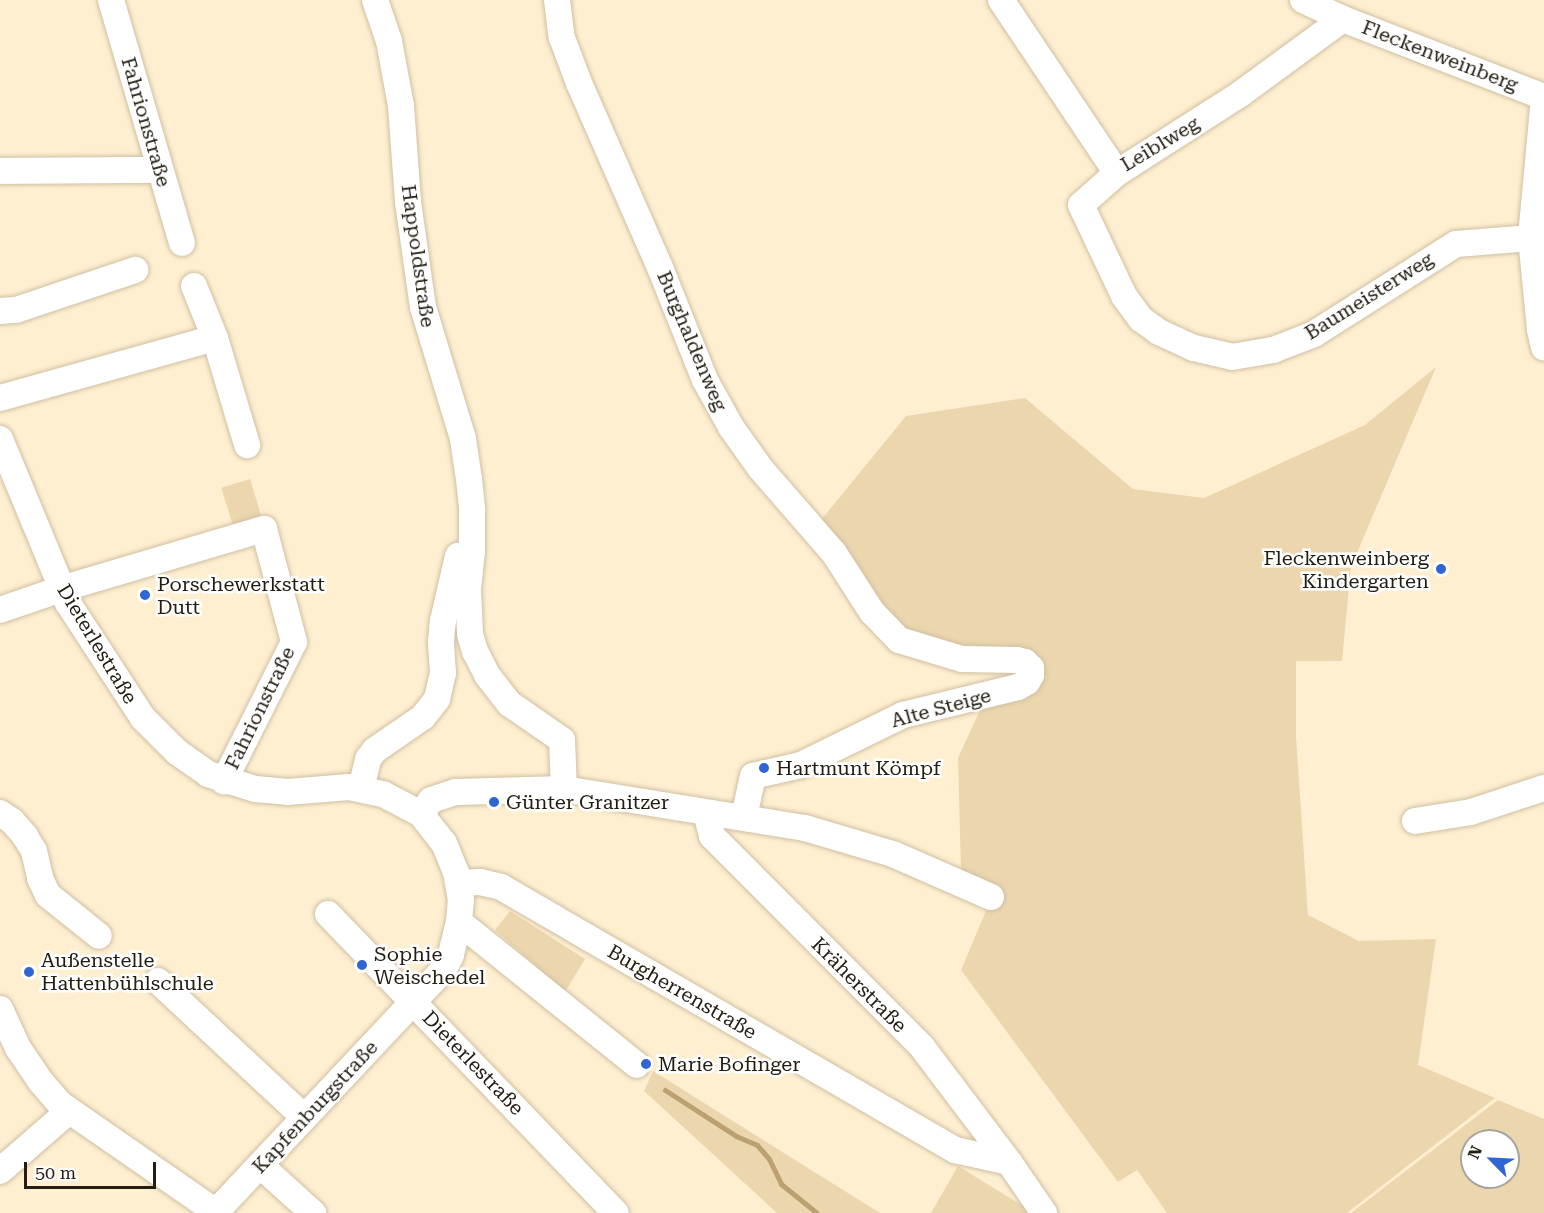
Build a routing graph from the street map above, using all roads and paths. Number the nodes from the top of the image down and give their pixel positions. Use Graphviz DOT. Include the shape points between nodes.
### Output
graph roads {
  1 [pos="111,0"];
  2 [pos="375,0"];
  3 [pos="557,0"];
  4 [pos="1001,0"];
  5 [pos="1303,0"];
  6 [pos="1343,19"];
  7 [pos="1544,97"];
  8 [pos="159,170"];
  9 [pos="0,171"];
  10 [pos="1117,173"];
  11 [pos="1531,238"];
  12 [pos="182,243"];
  13 [pos="135,270"];
  14 [pos="194,286"];
  15 [pos="0,311"];
  16 [pos="215,338"];
  17 [pos="1544,348"];
  18 [pos="0,398"];
  19 [pos="0,440"];
  20 [pos="247,445"];
  21 [pos="472,510"];
  22 [pos="61,589"];
  23 [pos="0,610"];
  24 [pos="1005,662"];
  25 [pos="224,781"];
  26 [pos="361,788"];
  27 [pos="1544,788"];
  28 [pos="564,789"];
  29 [pos="0,813"];
  30 [pos="706,813"];
  31 [pos="421,814"];
  32 [pos="744,817"];
  33 [pos="1415,821"];
  34 [pos="459,883"];
  35 [pos="991,897"];
  36 [pos="328,914"];
  37 [pos="459,922"];
  38 [pos="99,936"];
  39 [pos="158,981"];
  40 [pos="415,1002"];
  41 [pos="0,1009"];
  42 [pos="637,1065"];
  43 [pos="69,1111"];
  44 [pos="304,1117"];
  45 [pos="1009,1162"];
  46 [pos="261,1165"];
  47 [pos="0,1171"];
  48 [pos="216,1213"];
  49 [pos="313,1213"];
  50 [pos="616,1213"];
  51 [pos="1044,1213"];
  1 -- 8 [label="street, Fahrionstraße"];
  2 -- 21 [label="street, Happoldstraße" via="389,41 401,106 408,202 423,307 463,439"];
  3 -- 24 [label="street, Burghaldenweg" via="562,38 579,83 719,410 760,468 834,553 890,633 898,640 937,653"];
  4 -- 10 [label="street, Leiblweg"];
  5 -- 6 [label="street, Fleckenweinberg"];
  6 -- 7 [label="street, Fleckenweinberg"];
  6 -- 10 [label="street, Leiblweg" via="1239,95"];
  7 -- 11 [label="street, Fleckenweinberg"];
  8 -- 9 [label="street"];
  8 -- 12 [label="street, Fahrionstraße"];
  10 -- 11 [label="street, Baumeisterweg" via="1081,205 1125,296 1141,320 1159,332 1194,348 1232,357 1273,350 1314,334 1456,244"];
  11 -- 17 [label="street, Fleckenweinberg"];
  13 -- 15 [label="street" via="16,310"];
  14 -- 16 [label="street"];
  16 -- 18 [label="street"];
  16 -- 20 [label="street"];
  19 -- 22 [label="street, Dieterlestraße"];
  21 -- 26 [label="street, Happoldstraße" via="443,621 443,673 437,699 423,717 375,750 368,759"];
  21 -- 28 [label="street, Happoldstraße" via="468,616 475,651 487,675 510,704 562,740"];
  22 -- 23 [label="street"];
  22 -- 25 [label="street, Dieterlestraße" via="143,718 177,753"];
  22 -- 25 [label="street, Fahrionstraße" via="264,529 294,642"];
  24 -- 32 [label="street, Alte Steige" via="1025,662 1032,675 1027,682 999,692 903,715 801,765 753,776"];
  25 -- 26 [label="street, Dieterlestraße" via="270,792"];
  26 -- 31 [label="street" via="383,794"];
  27 -- 33 [label="street" via="1471,812"];
  28 -- 30 [label="street"];
  28 -- 31 [label="street" via="456,792 431,800"];
  29 -- 38 [label="street" via="25,836 48,895"];
  30 -- 32 [label="street"];
  30 -- 45 [label="street, Kräherstraße" via="712,836 922,1047"];
  31 -- 34 [label="street" via="444,843"];
  32 -- 35 [label="street" via="850,840 893,854"];
  34 -- 37 [label="street, Kapfenburgstraße"];
  34 -- 45 [label="street, Burgherrenstraße" via="501,887 954,1150"];
  36 -- 40 [label="street, Dieterlestraße"];
  37 -- 40 [label="street, Kapfenburgstraße" via="444,969"];
  37 -- 42 [label="street"];
  39 -- 44 [label="street"];
  40 -- 44 [label="street, Kapfenburgstraße"];
  40 -- 50 [label="street, Dieterlestraße"];
  41 -- 43 [label="street" via="29,1065"];
  43 -- 47 [label="street"];
  43 -- 48 [label="street"];
  44 -- 46 [label="street, Kapfenburgstraße"];
  45 -- 51 [label="street"];
  46 -- 48 [label="street, Kapfenburgstraße"];
  46 -- 49 [label="street"];
}
